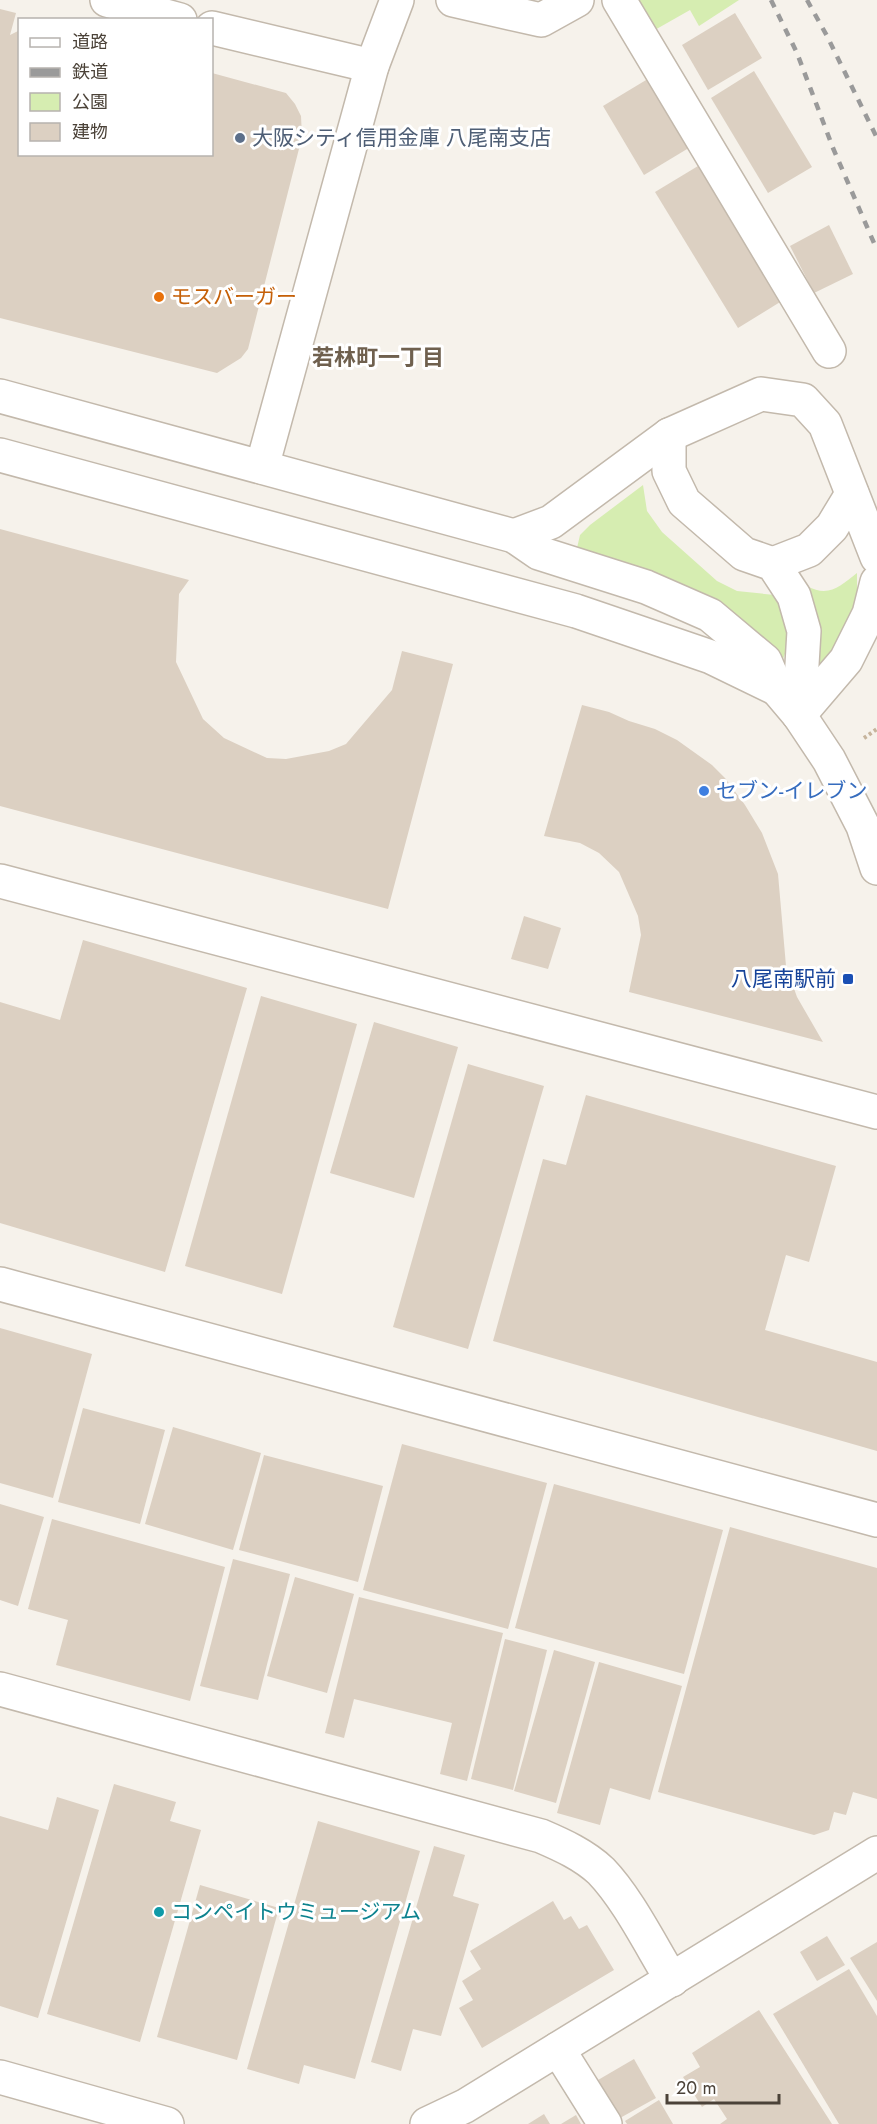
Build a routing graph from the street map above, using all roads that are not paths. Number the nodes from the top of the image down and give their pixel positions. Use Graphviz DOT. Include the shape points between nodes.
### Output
graph roads {
  1 [pos="107,0"];
  2 [pos="397,0"];
  3 [pos="453,0"];
  4 [pos="577,0"];
  5 [pos="619,0"];
  6 [pos="173,18"];
  7 [pos="213,28"];
  8 [pos="372,66"];
  9 [pos="829,351"];
  10 [pos="0,396"];
  11 [pos="669,435"];
  12 [pos="0,455"];
  13 [pos="262,467"];
  14 [pos="852,494"];
  15 [pos="514,536"];
  16 [pos="877,558"];
  17 [pos="773,564"];
  18 [pos="877,582"];
  19 [pos="777,689"];
  20 [pos="799,715"];
  21 [pos="877,868"];
  22 [pos="0,881"];
  23 [pos="877,1112"];
  24 [pos="0,1284"];
  25 [pos="877,1520"];
  26 [pos="0,1689"];
  27 [pos="877,1853"];
  28 [pos="672,1980"];
  29 [pos="558,2049"];
  30 [pos="0,2077"];
  31 [pos="166,2124"];
  32 [pos="427,2124"];
  33 [pos="605,2124"];
  1 -- 6 [label="street"];
  2 -- 8 [label="street"];
  3 -- 4 [label="street" via="541,20"];
  5 -- 9 [label="street"];
  7 -- 8 [label="street"];
  8 -- 13 [label="street"];
  10 -- 13 [label="street"];
  11 -- 14 [label="street" via="761,394 803,399 825,424"];
  11 -- 15 [label="street" via="551,522"];
  11 -- 17 [label="street" via="669,471 684,502 744,554"];
  12 -- 19 [label="street" via="576,611 711,657"];
  13 -- 15 [label="street"];
  14 -- 16 [label="street"];
  14 -- 17 [label="street" via="832,528 809,550"];
  15 -- 19 [label="street" via="539,553 646,587 710,615 765,661"];
  17 -- 20 [label="street" via="794,596 804,632"];
  18 -- 20 [label="street" via="869,614 846,660"];
  19 -- 20 [label="street"];
  20 -- 21 [label="street" via="829,760 863,826"];
  22 -- 23 [label="street"];
  24 -- 25 [label="street"];
  26 -- 28 [label="street" via="541,1836 573,1851 600,1871 621,1897"];
  27 -- 28 [label="street"];
  28 -- 29 [label="street"];
  29 -- 32 [label="street" via="465,2106"];
  29 -- 33 [label="street"];
  30 -- 31 [label="street"];
}
